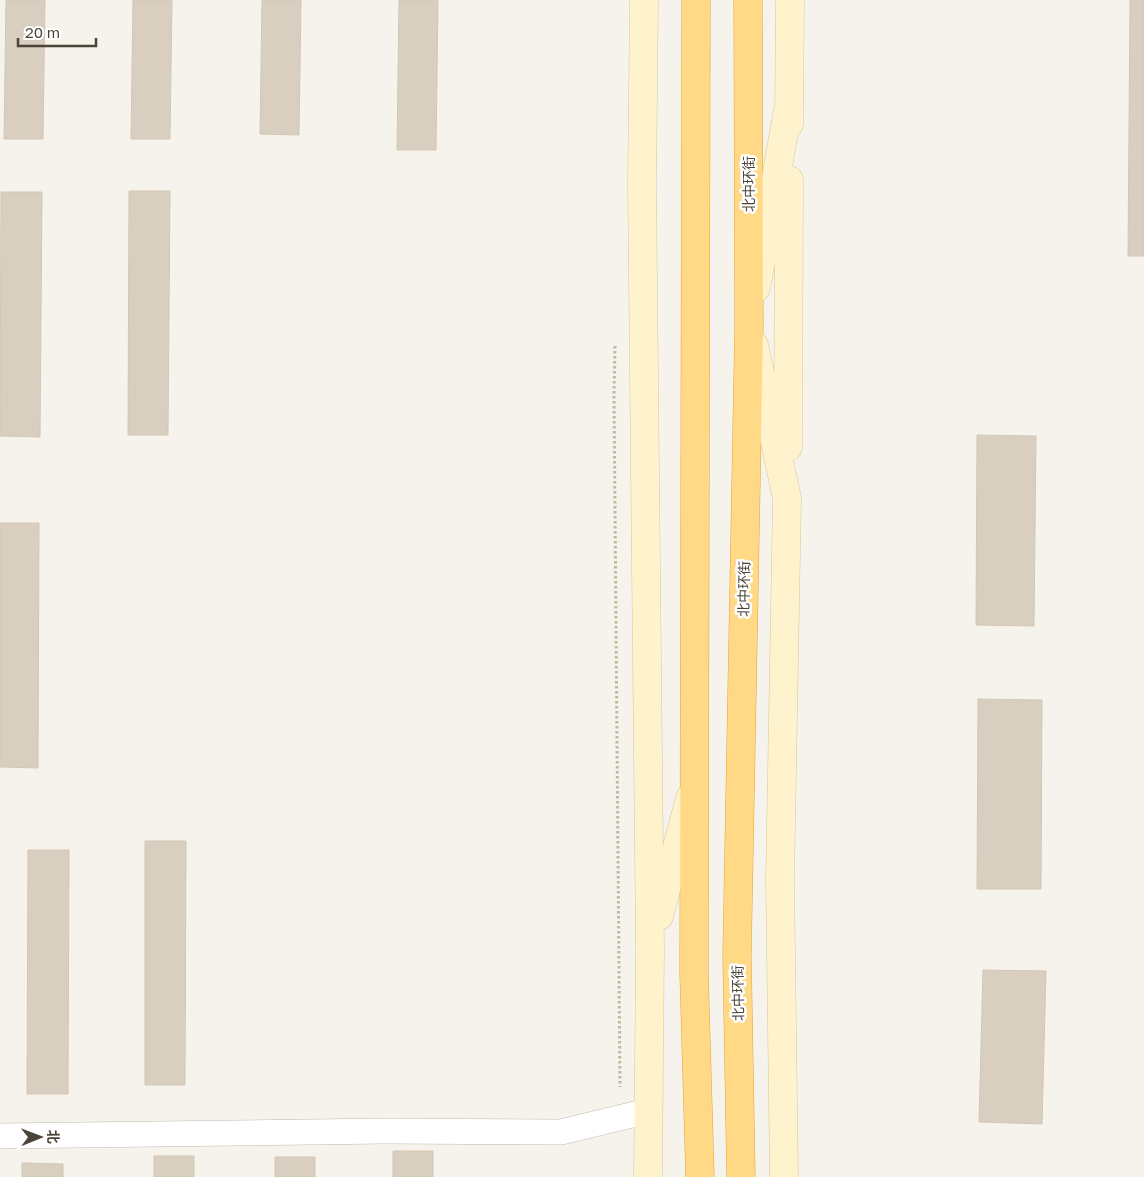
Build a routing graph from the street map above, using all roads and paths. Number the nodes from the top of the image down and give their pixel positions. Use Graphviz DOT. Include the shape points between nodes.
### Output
graph roads {
  1 [pos="644,0"];
  2 [pos="696,0"];
  3 [pos="748,0"];
  4 [pos="790,0"];
  5 [pos="789,105"];
  6 [pos="749,325"];
  7 [pos="787,498"];
  8 [pos="694,782"];
  9 [pos="650,948"];
  10 [pos="648,1111"];
  11 [pos="0,1136"];
  12 [pos="648,1177"];
  13 [pos="700,1177"];
  14 [pos="741,1177"];
  15 [pos="784,1177"];
  1 -- 9 [label="main road" via="642,184"];
  2 -- 8 [label="highway"];
  3 -- 6 [label="highway, 北中环街"];
  4 -- 5 [label="main road"];
  5 -- 6 [label="main road"];
  5 -- 7 [label="main road"];
  6 -- 7 [label="main road"];
  6 -- 14 [label="highway, 北中环街" via="737,956"];
  7 -- 15 [label="main road" via="780,878"];
  8 -- 9 [label="main road"];
  8 -- 13 [label="highway" via="694,974"];
  9 -- 10 [label="main road"];
  10 -- 11 [label="street" via="561,1132"];
  10 -- 12 [label="main road"];
}
